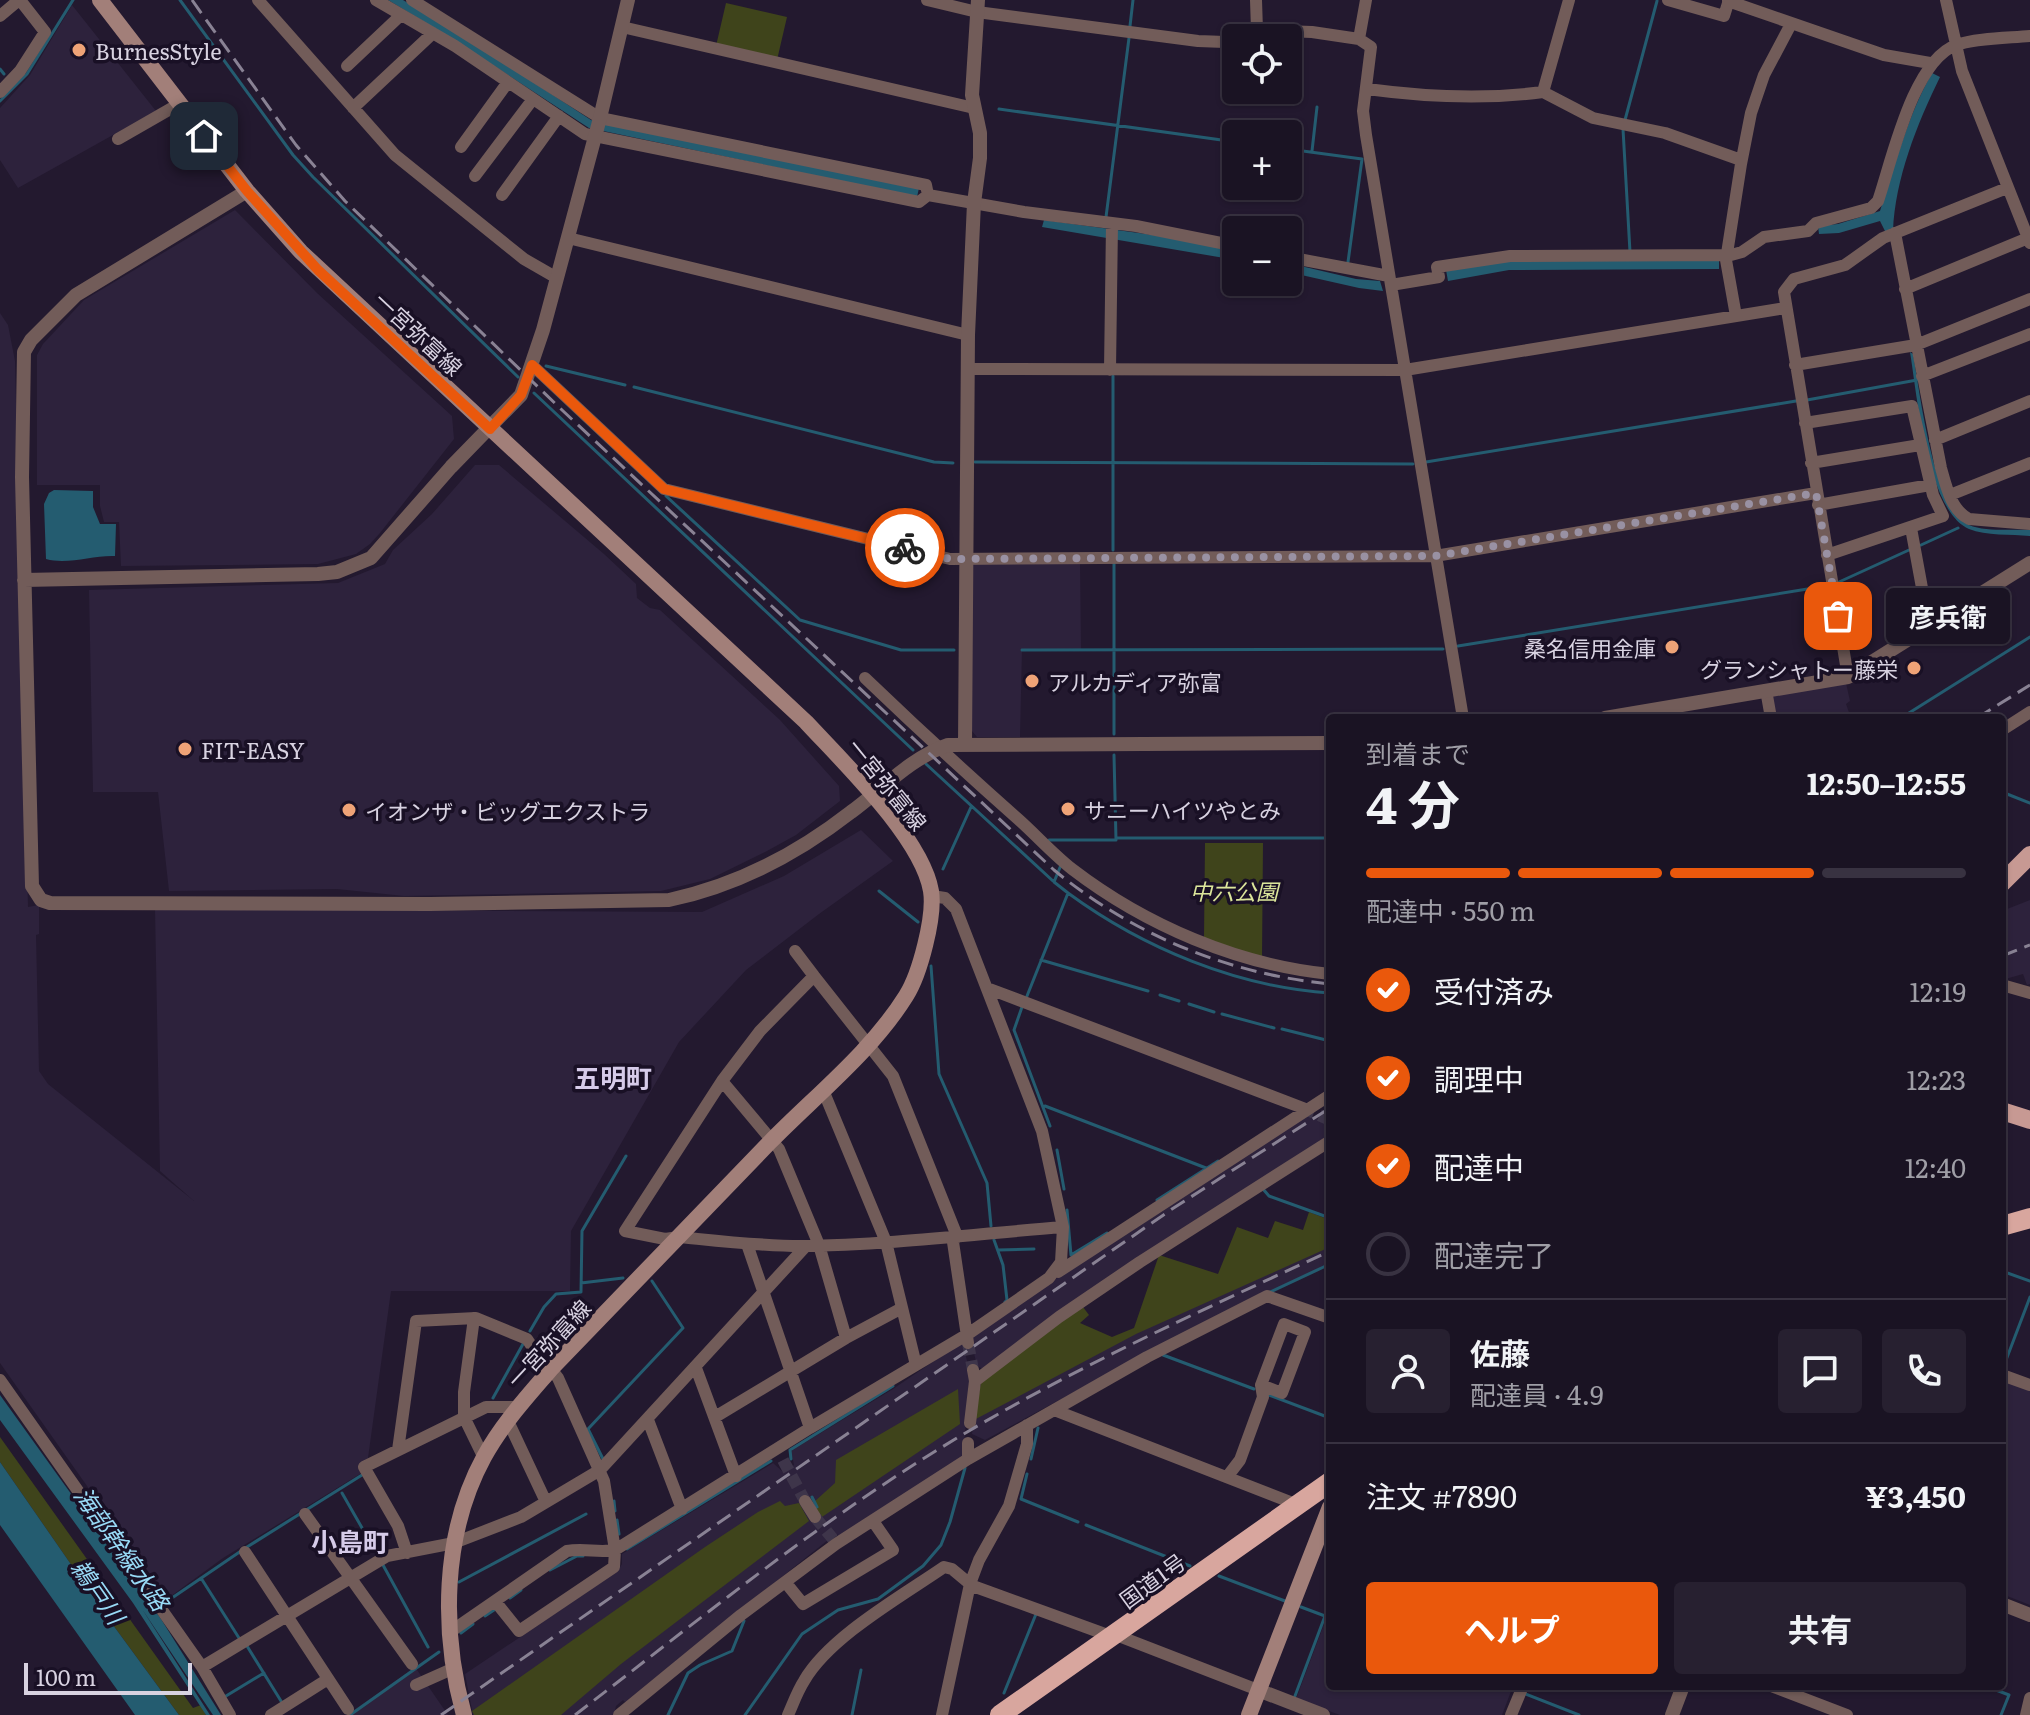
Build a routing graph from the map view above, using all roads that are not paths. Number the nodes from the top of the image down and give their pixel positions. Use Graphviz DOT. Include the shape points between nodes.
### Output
graph roads {
  1 [pos="20,0"];
  2 [pos="100,0"];
  3 [pos="258,0"];
  4 [pos="376,0"];
  5 [pos="412,0"];
  6 [pos="927,0"];
  7 [pos="1256,0"];
  8 [pos="1366,0"];
  9 [pos="1569,0"];
  10 [pos="1668,0"];
  11 [pos="1946,0"];
  12 [pos="626,1"];
  13 [pos="1729,1"];
  14 [pos="978,6"];
  15 [pos="401,15"];
  16 [pos="0,16"];
  17 [pos="1257,24"];
  18 [pos="1791,24"];
  19 [pos="622,27"];
  20 [pos="1302,32"];
  21 [pos="433,33"];
  22 [pos="2030,36"];
  23 [pos="1359,39"];
  24 [pos="1222,42"];
  25 [pos="1955,45"];
  26 [pos="1930,63"];
  27 [pos="347,66"];
  28 [pos="508,82"];
  29 [pos="1367,89"];
  30 [pos="0,92"];
  31 [pos="1543,92"];
  32 [pos="533,99"];
  33 [pos="179,104"];
  34 [pos="353,108"];
  35 [pos="974,108"];
  36 [pos="559,116"];
  37 [pos="598,127"];
  38 [pos="118,139"];
  39 [pos="461,147"];
  40 [pos="1741,160"];
  41 [pos="475,176"];
  42 [pos="2007,188"];
  43 [pos="247,191"];
  44 [pos="502,195"];
  45 [pos="974,203"];
  46 [pos="1112,230"];
  47 [pos="1895,233"];
  48 [pos="568,238"];
  49 [pos="2029,240"];
  50 [pos="1222,243"];
  51 [pos="1727,255"];
  52 [pos="1302,260"];
  53 [pos="557,278"];
  54 [pos="1390,281"];
  55 [pos="1905,289"];
  56 [pos="2030,299"];
  57 [pos="1785,308"];
  58 [pos="1736,316"];
  59 [pos="2030,334"];
  60 [pos="968,335"];
  61 [pos="1916,345"];
  62 [pos="532,365"];
  63 [pos="1795,365"];
  64 [pos="968,369"];
  65 [pos="1110,370"];
  66 [pos="1405,370"];
  67 [pos="1922,376"];
  68 [pos="2030,401"];
  69 [pos="1805,423"];
  70 [pos="490,429"];
  71 [pos="1935,440"];
  72 [pos="1920,445"];
  73 [pos="1811,463"];
  74 [pos="2030,463"];
  75 [pos="1930,485"];
  76 [pos="1950,495"];
  77 [pos="1817,499"];
  78 [pos="2030,524"];
  79 [pos="1911,528"];
  80 [pos="1827,555"];
  81 [pos="1435,556"];
  82 [pos="966,558"];
  83 [pos="2030,563"];
  84 [pos="24,580"];
  85 [pos="1929,626"];
  86 [pos="1848,677"];
  87 [pos="865,678"];
  88 [pos="1766,690"];
  89 [pos="2030,712"];
  90 [pos="1462,714"];
  91 [pos="1628,714"];
  92 [pos="1770,714"];
  93 [pos="2006,727"];
  94 [pos="1326,743"];
  95 [pos="965,745"];
  96 [pos="940,748"];
  97 [pos="872,795"];
  98 [pos="2030,855"];
  99 [pos="2006,879"];
  100 [pos="932,896"];
  101 [pos="795,951"];
  102 [pos="1326,973"];
  103 [pos="814,976"];
  104 [pos="2006,986"];
  105 [pos="987,988"];
  106 [pos="2030,993"];
  107 [pos="868,1044"];
  108 [pos="722,1081"];
  109 [pos="823,1090"];
  110 [pos="1326,1098"];
  111 [pos="1303,1108"];
  112 [pos="2006,1112"];
  113 [pos="2030,1120"];
  114 [pos="771,1141"];
  115 [pos="1326,1144"];
  116 [pos="2030,1218"];
  117 [pos="2006,1225"];
  118 [pos="1063,1227"];
  119 [pos="957,1236"];
  120 [pos="679,1237"];
  121 [pos="886,1242"];
  122 [pos="747,1244"];
  123 [pos="812,1245"];
  124 [pos="1049,1278"];
  125 [pos="764,1294"];
  126 [pos="902,1308"];
  127 [pos="1326,1317"];
  128 [pos="474,1318"];
  129 [pos="846,1338"];
  130 [pos="968,1338"];
  131 [pos="916,1365"];
  132 [pos="696,1368"];
  133 [pos="551,1369"];
  134 [pos="791,1373"];
  135 [pos="2006,1376"];
  136 [pos="0,1380"];
  137 [pos="1261,1385"];
  138 [pos="2030,1385"];
  139 [pos="1054,1410"];
  140 [pos="513,1414"];
  141 [pos="464,1417"];
  142 [pos="715,1417"];
  143 [pos="648,1420"];
  144 [pos="970,1423"];
  145 [pos="1027,1425"];
  146 [pos="810,1428"];
  147 [pos="968,1443"];
  148 [pos="398,1450"];
  149 [pos="484,1458"];
  150 [pos="968,1459"];
  151 [pos="600,1470"];
  152 [pos="736,1476"];
  153 [pos="1227,1477"];
  154 [pos="1326,1485"];
  155 [pos="805,1501"];
  156 [pos="546,1502"];
  157 [pos="1298,1505"];
  158 [pos="682,1509"];
  159 [pos="305,1514"];
  160 [pos="815,1517"];
  161 [pos="1326,1517"];
  162 [pos="873,1521"];
  163 [pos="454,1543"];
  164 [pos="615,1550"];
  165 [pos="245,1552"];
  166 [pos="407,1553"];
  167 [pos="350,1577"];
  168 [pos="786,1583"];
  169 [pos="970,1584"];
  170 [pos="495,1601"];
  171 [pos="2006,1606"];
  172 [pos="2030,1615"];
  173 [pos="286,1616"];
  174 [pos="450,1632"];
  175 [pos="1114,1636"];
  176 [pos="412,1664"];
  177 [pos="202,1667"];
  178 [pos="452,1669"];
  179 [pos="328,1679"];
  180 [pos="416,1685"];
  181 [pos="1258,1690"];
  182 [pos="1521,1690"];
  183 [pos="1681,1690"];
  184 [pos="1781,1690"];
  185 [pos="2030,1698"];
  186 [pos="348,1709"];
  187 [pos="230,1715"];
  188 [pos="271,1715"];
  189 [pos="464,1715"];
  190 [pos="619,1715"];
  191 [pos="788,1715"];
  192 [pos="942,1715"];
  193 [pos="1000,1715"];
  194 [pos="1249,1715"];
  195 [pos="1323,1715"];
  196 [pos="1511,1715"];
  197 [pos="1672,1715"];
  198 [pos="1847,1715"];
  199 [pos="2026,1715"];
  1 -- 16 [label="street"];
  1 -- 30 [label="street" via="45,32"];
  2 -- 33 [label="main road, 一宮弥富線"];
  3 -- 34 [label="street"];
  4 -- 15 [label="street"];
  5 -- 37 [label="street"];
  6 -- 14 [label="street"];
  7 -- 17 [label="street"];
  8 -- 23 [label="street"];
  9 -- 31 [label="street"];
  10 -- 13 [label="street" via="1724,16"];
  11 -- 25 [label="street"];
  12 -- 19 [label="street"];
  13 -- 18 [label="street"];
  14 -- 24 [label="street"];
  14 -- 35 [label="street"];
  15 -- 21 [label="street"];
  15 -- 27 [label="street"];
  18 -- 26 [label="street" via="1884,55"];
  18 -- 40 [label="street" via="1764,75"];
  19 -- 35 [label="street"];
  19 -- 37 [label="street"];
  20 -- 23 [label="street"];
  21 -- 28 [label="street"];
  21 -- 34 [label="street"];
  22 -- 25 [label="street"];
  23 -- 29 [label="street" via="1371,47"];
  25 -- 26 [label="street"];
  25 -- 42 [label="street"];
  26 -- 51 [label="street" via="1871,208 1816,223 1808,231 1764,237"];
  28 -- 32 [label="street"];
  28 -- 39 [label="street"];
  29 -- 31 [label="street" via="1483,98"];
  29 -- 54 [label="street" via="1363,111"];
  31 -- 40 [label="street" via="1593,118 1665,133"];
  32 -- 36 [label="street"];
  32 -- 41 [label="street"];
  33 -- 38 [label="street"];
  33 -- 43 [label="main road, 一宮弥富線"];
  34 -- 53 [label="street" via="395,155 524,259"];
  35 -- 45 [label="street" via="980,133"];
  36 -- 37 [label="street" via="585,134"];
  36 -- 44 [label="street"];
  37 -- 45 [label="street" via="926,185 928,195"];
  37 -- 48 [label="street"];
  40 -- 51 [label="street"];
  42 -- 47 [label="street"];
  42 -- 49 [label="street"];
  43 -- 70 [label="main road, 一宮弥富線" via="318,270"];
  43 -- 84 [label="street" via="76,295 24,352"];
  45 -- 46 [label="street"];
  45 -- 60 [label="street"];
  46 -- 50 [label="street" via="1136,226"];
  46 -- 65 [label="street"];
  47 -- 55 [label="street"];
  47 -- 57 [label="street" via="1845,265 1794,279 1784,292"];
  48 -- 53 [label="street"];
  48 -- 60 [label="street"];
  49 -- 55 [label="street"];
  51 -- 54 [label="street" via="1510,256 1437,267 1439,277"];
  51 -- 58 [label="street"];
  52 -- 54 [label="street"];
  53 -- 62 [label="street"];
  54 -- 66 [label="street"];
  55 -- 61 [label="street"];
  56 -- 61 [label="street"];
  57 -- 58 [label="street"];
  57 -- 63 [label="street"];
  58 -- 66 [label="street"];
  59 -- 67 [label="street"];
  60 -- 64 [label="street"];
  61 -- 63 [label="street"];
  61 -- 67 [label="street"];
  62 -- 70 [label="street" via="521,395"];
  62 -- 82 [label="street" via="664,489 950,559"];
  63 -- 69 [label="street"];
  64 -- 65 [label="street"];
  64 -- 82 [label="street"];
  65 -- 66 [label="street"];
  66 -- 81 [label="street"];
  67 -- 71 [label="street"];
  68 -- 71 [label="street"];
  69 -- 72 [label="street" via="1912,406"];
  69 -- 73 [label="street"];
  70 -- 84 [label="street" via="371,558 337,572"];
  70 -- 97 [label="main road, 一宮弥富線" via="806,722"];
  71 -- 76 [label="street"];
  72 -- 73 [label="street"];
  72 -- 75 [label="street"];
  73 -- 77 [label="street"];
  74 -- 76 [label="street"];
  75 -- 77 [label="street"];
  75 -- 79 [label="street" via="1943,516"];
  76 -- 78 [label="street" via="1960,515 1969,519"];
  77 -- 80 [label="street"];
  77 -- 81 [label="street"];
  79 -- 80 [label="street"];
  79 -- 85 [label="street"];
  80 -- 86 [label="street"];
  81 -- 82 [label="street"];
  81 -- 90 [label="street"];
  82 -- 95 [label="street"];
  83 -- 85 [label="street"];
  84 -- 97 [label="street" via="32,886 48,903 669,900 728,883 794,852"];
  85 -- 86 [label="street"];
  86 -- 88 [label="street"];
  87 -- 96 [label="street"];
  88 -- 91 [label="street"];
  88 -- 92 [label="street"];
  89 -- 93 [label="street"];
  94 -- 95 [label="street"];
  95 -- 96 [label="street"];
  96 -- 97 [label="street"];
  96 -- 102 [label="street" via="1072,868 1123,903 1173,930 1241,956"];
  97 -- 100 [label="main road, 一宮弥富線" via="911,845"];
  98 -- 99 [label="main road"];
  100 -- 105 [label="street" via="945,898 956,909"];
  100 -- 107 [label="main road, 一宮弥富線" via="923,957 907,995"];
  101 -- 103 [label="street"];
  103 -- 107 [label="street"];
  103 -- 108 [label="street" via="760,1031"];
  104 -- 106 [label="street"];
  105 -- 111 [label="street"];
  105 -- 118 [label="street" via="1042,1131"];
  107 -- 109 [label="main road, 一宮弥富線"];
  107 -- 119 [label="street" via="893,1076"];
  108 -- 114 [label="street"];
  108 -- 120 [label="street" via="625,1231"];
  109 -- 114 [label="main road, 一宮弥富線"];
  109 -- 121 [label="street"];
  110 -- 124 [label="street"];
  112 -- 113 [label="main road"];
  114 -- 120 [label="main road, 一宮弥富線"];
  114 -- 123 [label="street" via="779,1149"];
  115 -- 144 [label="street" via="974,1375"];
  116 -- 117 [label="highway"];
  118 -- 119 [label="street"];
  118 -- 124 [label="street" via="1061,1262"];
  119 -- 121 [label="street"];
  119 -- 130 [label="street" via="953,1242"];
  120 -- 122 [label="street"];
  120 -- 133 [label="main road, 一宮弥富線"];
  121 -- 123 [label="street"];
  121 -- 126 [label="street"];
  122 -- 123 [label="street"];
  122 -- 125 [label="street"];
  123 -- 125 [label="street"];
  123 -- 129 [label="street"];
  124 -- 130 [label="street"];
  125 -- 132 [label="street"];
  125 -- 134 [label="street"];
  126 -- 129 [label="street"];
  126 -- 131 [label="street"];
  127 -- 139 [label="street" via="1267,1296"];
  128 -- 133 [label="street" via="527,1339"];
  128 -- 141 [label="street"];
  128 -- 148 [label="street" via="416,1321"];
  129 -- 134 [label="street"];
  130 -- 131 [label="street"];
  131 -- 146 [label="street"];
  132 -- 142 [label="street"];
  132 -- 143 [label="street"];
  133 -- 140 [label="main road, 一宮弥富線"];
  133 -- 151 [label="street"];
  134 -- 142 [label="street"];
  134 -- 146 [label="street"];
  135 -- 138 [label="street"];
  136 -- 177 [label="street"];
  137 -- 137 [label="street" via="1284,1324 1305,1332 1282,1393"];
  137 -- 153 [label="street" via="1263,1397 1240,1460"];
  139 -- 145 [label="street"];
  139 -- 153 [label="street"];
  140 -- 141 [label="street" via="486,1407"];
  140 -- 149 [label="main road, 一宮弥富線"];
  140 -- 156 [label="street"];
  141 -- 148 [label="street"];
  141 -- 149 [label="street"];
  142 -- 152 [label="street"];
  143 -- 151 [label="street"];
  143 -- 158 [label="street"];
  145 -- 150 [label="street"];
  145 -- 169 [label="street" via="1027,1444 1009,1506"];
  146 -- 152 [label="street" via="780,1456"];
  147 -- 150 [label="street"];
  148 -- 166 [label="street" via="364,1467 398,1526"];
  149 -- 163 [label="main road, 一宮弥富線"];
  150 -- 162 [label="street"];
  151 -- 156 [label="street"];
  151 -- 164 [label="street"];
  152 -- 158 [label="street"];
  153 -- 157 [label="street"];
  154 -- 157 [label="highway, 国道1号"];
  155 -- 160 [label="street"];
  156 -- 163 [label="street"];
  157 -- 175 [label="highway, 国道1号"];
  158 -- 164 [label="street"];
  159 -- 167 [label="street"];
  161 -- 181 [label="main road"];
  162 -- 168 [label="street" via="835,1541"];
  162 -- 168 [label="street" via="893,1550 803,1604"];
  163 -- 166 [label="street"];
  163 -- 174 [label="main road, 一宮弥富線"];
  164 -- 170 [label="street" via="567,1551"];
  164 -- 170 [label="street" via="614,1567 519,1631"];
  165 -- 173 [label="street"];
  166 -- 167 [label="street" via="387,1556"];
  167 -- 173 [label="street"];
  167 -- 176 [label="street"];
  168 -- 190 [label="street"];
  169 -- 175 [label="street"];
  169 -- 191 [label="street" via="944,1567 860,1626 827,1652 804,1680"];
  169 -- 192 [label="street"];
  170 -- 174 [label="street"];
  171 -- 172 [label="street"];
  173 -- 177 [label="street"];
  173 -- 179 [label="street"];
  174 -- 178 [label="main road, 一宮弥富線"];
  175 -- 181 [label="street"];
  175 -- 193 [label="highway, 国道1号"];
  177 -- 187 [label="street"];
  178 -- 180 [label="street"];
  178 -- 189 [label="main road, 一宮弥富線"];
  179 -- 186 [label="street"];
  179 -- 188 [label="street"];
  181 -- 194 [label="main road"];
  181 -- 195 [label="street"];
  182 -- 196 [label="street"];
  183 -- 197 [label="street"];
  184 -- 198 [label="street"];
  185 -- 199 [label="street"];
}
